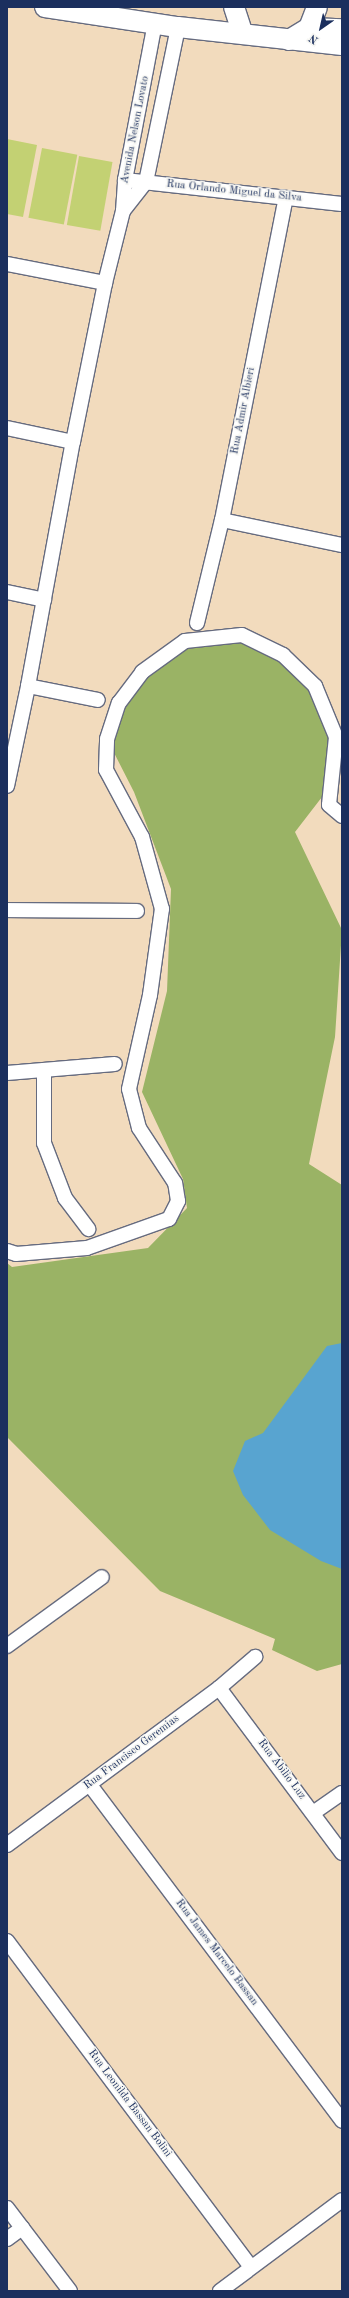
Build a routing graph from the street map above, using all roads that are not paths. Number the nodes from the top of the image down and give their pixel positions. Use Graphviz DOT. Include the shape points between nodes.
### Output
graph roads {
  1 [pos="45,7"];
  2 [pos="234,7"];
  3 [pos="316,7"];
  4 [pos="155,23"];
  5 [pos="178,27"];
  6 [pos="309,28"];
  7 [pos="342,29"];
  8 [pos="242,32"];
  9 [pos="289,40"];
  10 [pos="342,45"];
  11 [pos="125,180"];
  12 [pos="146,182"];
  13 [pos="286,198"];
  14 [pos="342,204"];
  15 [pos="123,211"];
  16 [pos="7,264"];
  17 [pos="106,283"];
  18 [pos="7,428"];
  19 [pos="73,442"];
  20 [pos="222,520"];
  21 [pos="342,545"];
  22 [pos="7,592"];
  23 [pos="44,600"];
  24 [pos="196,623"];
  25 [pos="28,686"];
  26 [pos="98,700"];
  27 [pos="10,755"];
  28 [pos="7,786"];
  29 [pos="342,816"];
  30 [pos="7,910"];
  31 [pos="137,911"];
  32 [pos="115,1064"];
  33 [pos="44,1070"];
  34 [pos="7,1073"];
  35 [pos="88,1229"];
  36 [pos="7,1251"];
  37 [pos="102,1577"];
  38 [pos="7,1646"];
  39 [pos="255,1657"];
  40 [pos="219,1688"];
  41 [pos="90,1785"];
  42 [pos="342,1793"];
  43 [pos="313,1813"];
  44 [pos="7,1845"];
  45 [pos="342,1853"];
  46 [pos="7,1941"];
  47 [pos="342,2121"];
  48 [pos="342,2200"];
  49 [pos="7,2208"];
  50 [pos="22,2228"];
  51 [pos="7,2239"];
  52 [pos="251,2267"];
  53 [pos="70,2291"];
  54 [pos="220,2291"];
  1 -- 4 [label="main road"];
  2 -- 8 [label="main road"];
  3 -- 6 [label="main road"];
  4 -- 5 [label="main road"];
  4 -- 11 [label="street, Avenida Nelson Lovato"];
  5 -- 8 [label="main road"];
  5 -- 12 [label="street, Avenida Nelson Lovato"];
  6 -- 7 [label="main road"];
  6 -- 9 [label="main road"];
  8 -- 9 [label="main road"];
  9 -- 10 [label="main road"];
  11 -- 12 [label="street, Rua Orlando Miguel da Silva"];
  11 -- 15 [label="street, Avenida Nelson Lovato"];
  12 -- 13 [label="street, Rua Orlando Miguel da Silva"];
  12 -- 15 [label="street, Avenida Nelson Lovato"];
  13 -- 14 [label="street, Rua Orlando Miguel da Silva"];
  13 -- 20 [label="street, Rua Admir Albieri"];
  15 -- 17 [label="street"];
  16 -- 17 [label="street"];
  17 -- 19 [label="street"];
  18 -- 19 [label="street"];
  19 -- 23 [label="street"];
  20 -- 21 [label="street"];
  20 -- 24 [label="street, Rua Admir Albieri"];
  22 -- 23 [label="street"];
  23 -- 25 [label="street"];
  25 -- 26 [label="street"];
  25 -- 27 [label="street"];
  27 -- 28 [label="street"];
  29 -- 36 [label="street" via="329,805 336,737 315,686 283,655 242,635 185,641 142,672 119,703 107,739 106,770 142,837 162,909 150,995 129,1089 139,1128 175,1183 178,1201 169,1219 87,1248 16,1254"];
  30 -- 31 [label="street"];
  32 -- 33 [label="street"];
  33 -- 34 [label="street"];
  33 -- 35 [label="street" via="44,1143 64,1198"];
  37 -- 38 [label="street"];
  39 -- 40 [label="street, Rua Francisco Geremias"];
  40 -- 41 [label="street, Rua Francisco Geremias"];
  40 -- 43 [label="street, Rua Abilio Luz"];
  41 -- 44 [label="street, Rua Francisco Geremias"];
  41 -- 47 [label="street, Rua James Marcelo Bassan"];
  42 -- 43 [label="street"];
  43 -- 45 [label="street, Rua Abilio Luz"];
  46 -- 52 [label="street, Rua Leonilda Bassan Bolini"];
  48 -- 52 [label="street"];
  49 -- 50 [label="street"];
  50 -- 51 [label="street"];
  50 -- 53 [label="street"];
  52 -- 54 [label="street"];
}
